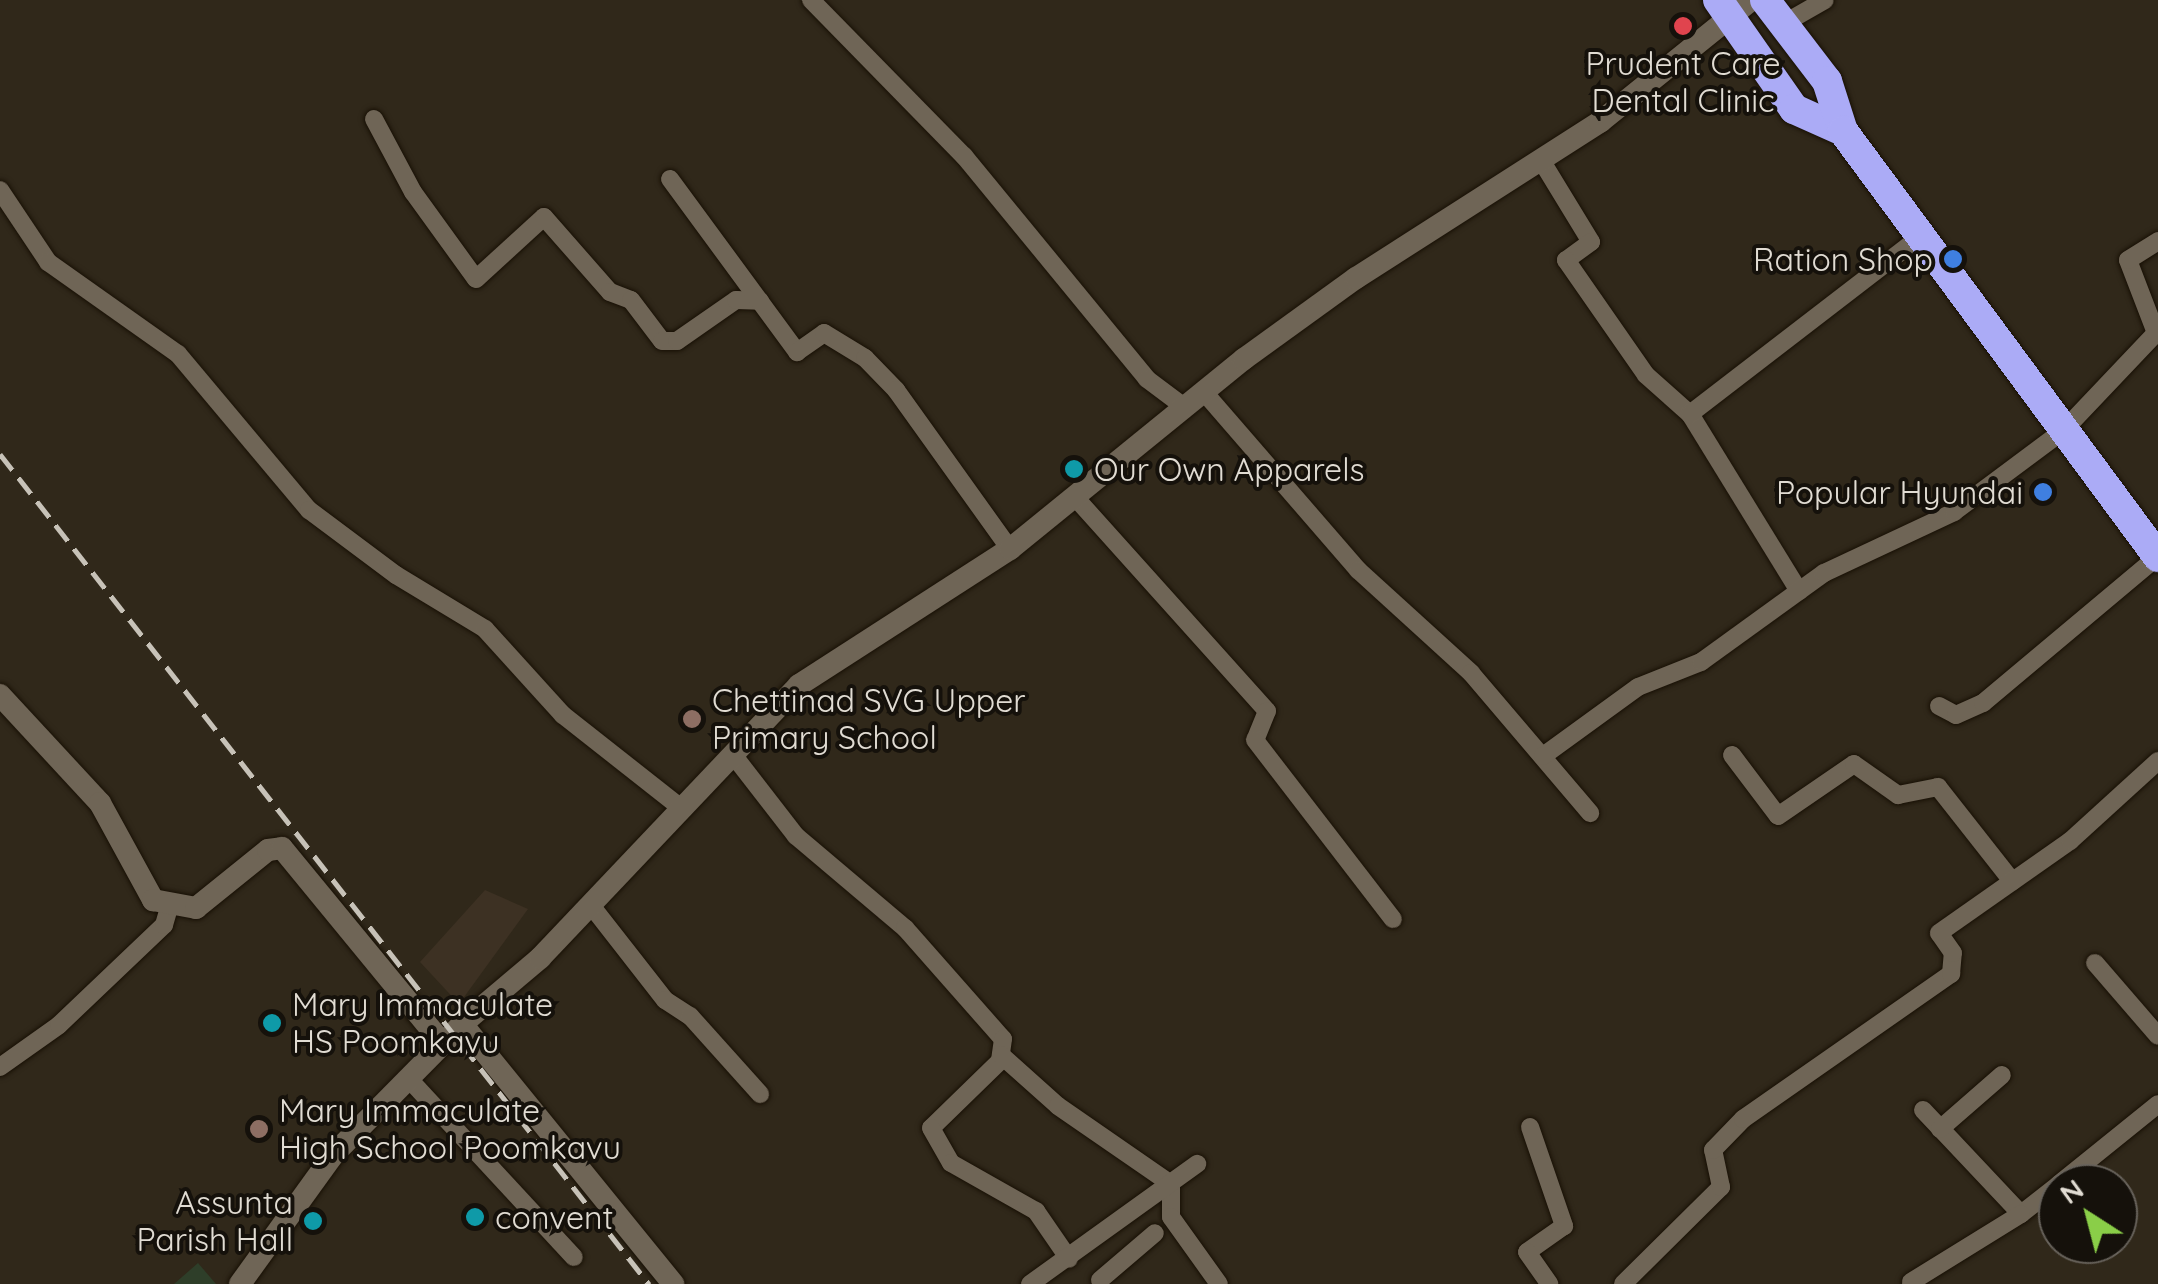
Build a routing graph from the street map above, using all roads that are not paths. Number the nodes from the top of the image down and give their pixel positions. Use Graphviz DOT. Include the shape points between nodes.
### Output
graph roads {
  1 [pos="811,0"];
  2 [pos="1764,0"];
  3 [pos="1825,0"];
  4 [pos="1732,6"];
  5 [pos="1784,24"];
  6 [pos="374,119"];
  7 [pos="1843,131"];
  8 [pos="1540,160"];
  9 [pos="670,178"];
  10 [pos="0,190"];
  11 [pos="1921,236"];
  12 [pos="2158,241"];
  13 [pos="760,301"];
  14 [pos="1203,391"];
  15 [pos="1183,406"];
  16 [pos="1690,414"];
  17 [pos="2064,430"];
  18 [pos="1074,496"];
  19 [pos="1010,549"];
  20 [pos="2158,557"];
  21 [pos="1800,591"];
  22 [pos="0,695"];
  23 [pos="1939,706"];
  24 [pos="1732,755"];
  25 [pos="734,756"];
  26 [pos="1543,756"];
  27 [pos="2158,761"];
  28 [pos="680,808"];
  29 [pos="1590,812"];
  30 [pos="2012,882"];
  31 [pos="590,904"];
  32 [pos="170,908"];
  33 [pos="1393,919"];
  34 [pos="2095,963"];
  35 [pos="462,1024"];
  36 [pos="2158,1036"];
  37 [pos="442,1043"];
  38 [pos="1000,1055"];
  39 [pos="0,1067"];
  40 [pos="2002,1075"];
  41 [pos="408,1078"];
  42 [pos="760,1094"];
  43 [pos="2158,1104"];
  44 [pos="1922,1110"];
  45 [pos="1530,1127"];
  46 [pos="1940,1128"];
  47 [pos="1196,1164"];
  48 [pos="2083,1164"];
  49 [pos="1172,1184"];
  50 [pos="2038,1200"];
  51 [pos="2021,1214"];
  52 [pos="1155,1233"];
  53 [pos="574,1257"];
  54 [pos="1072,1257"];
  55 [pos="1102,1282"];
  56 [pos="240,1284"];
  57 [pos="674,1284"];
  58 [pos="1030,1284"];
  59 [pos="1219,1284"];
  60 [pos="1549,1284"];
  61 [pos="1623,1284"];
  62 [pos="1910,1284"];
  1 -- 15 [label="street" via="964,156 1147,379"];
  2 -- 5 [label="highway"];
  3 -- 5 [label="street"];
  4 -- 7 [label="highway" via="1794,109"];
  4 -- 8 [label="street" via="1626,102"];
  5 -- 7 [label="highway" via="1828,80"];
  6 -- 13 [label="street" via="413,192 476,279 544,217 610,292 631,300 662,341 677,341 723,306"];
  7 -- 11 [label="highway"];
  8 -- 14 [label="street" via="1356,278"];
  8 -- 16 [label="street" via="1591,242 1566,260 1646,375"];
  9 -- 13 [label="street"];
  10 -- 28 [label="street" via="48,262 178,354 309,510 396,575 485,628 562,715"];
  11 -- 16 [label="street"];
  11 -- 17 [label="highway"];
  12 -- 17 [label="street" via="2128,260 2156,333"];
  13 -- 19 [label="street" via="798,352 824,333 865,358 928,430"];
  14 -- 15 [label="street"];
  14 -- 26 [label="street" via="1358,570 1471,673"];
  15 -- 18 [label="street"];
  16 -- 21 [label="street"];
  17 -- 20 [label="highway"];
  17 -- 21 [label="street" via="1954,512"];
  18 -- 19 [label="street"];
  18 -- 33 [label="street" via="1267,711 1255,740"];
  19 -- 25 [label="street" via="799,685"];
  20 -- 23 [label="street" via="1983,702 1956,715"];
  21 -- 26 [label="street" via="1701,662 1638,687"];
  22 -- 32 [label="street" via="100,803 153,900"];
  24 -- 30 [label="street" via="1778,816 1854,764 1898,795 1938,786"];
  25 -- 28 [label="street"];
  25 -- 38 [label="street" via="796,836 918,942 1003,1039"];
  26 -- 29 [label="street"];
  27 -- 30 [label="street" via="2070,841"];
  28 -- 31 [label="street"];
  30 -- 61 [label="street" via="1938,933 1953,953 1950,974 1743,1119 1713,1150 1721,1187"];
  31 -- 35 [label="street"];
  31 -- 42 [label="street" via="665,1000 690,1016"];
  32 -- 37 [label="street" via="196,908 268,850 282,848"];
  32 -- 39 [label="street" via="164,925 60,1025"];
  34 -- 36 [label="street"];
  35 -- 37 [label="street"];
  35 -- 57 [label="street"];
  37 -- 41 [label="street"];
  38 -- 49 [label="street" via="1058,1106"];
  38 -- 54 [label="street" via="930,1128 950,1163 1036,1211"];
  40 -- 46 [label="street"];
  41 -- 53 [label="street"];
  41 -- 56 [label="street" via="324,1166"];
  43 -- 48 [label="street"];
  44 -- 46 [label="street"];
  45 -- 60 [label="street" via="1564,1226 1527,1252"];
  46 -- 51 [label="street"];
  47 -- 49 [label="street"];
  49 -- 54 [label="street"];
  49 -- 59 [label="street" via="1171,1218"];
  50 -- 51 [label="street"];
  51 -- 62 [label="street"];
  52 -- 55 [label="street"];
  54 -- 55 [label="street"];
  54 -- 58 [label="street"];
}
